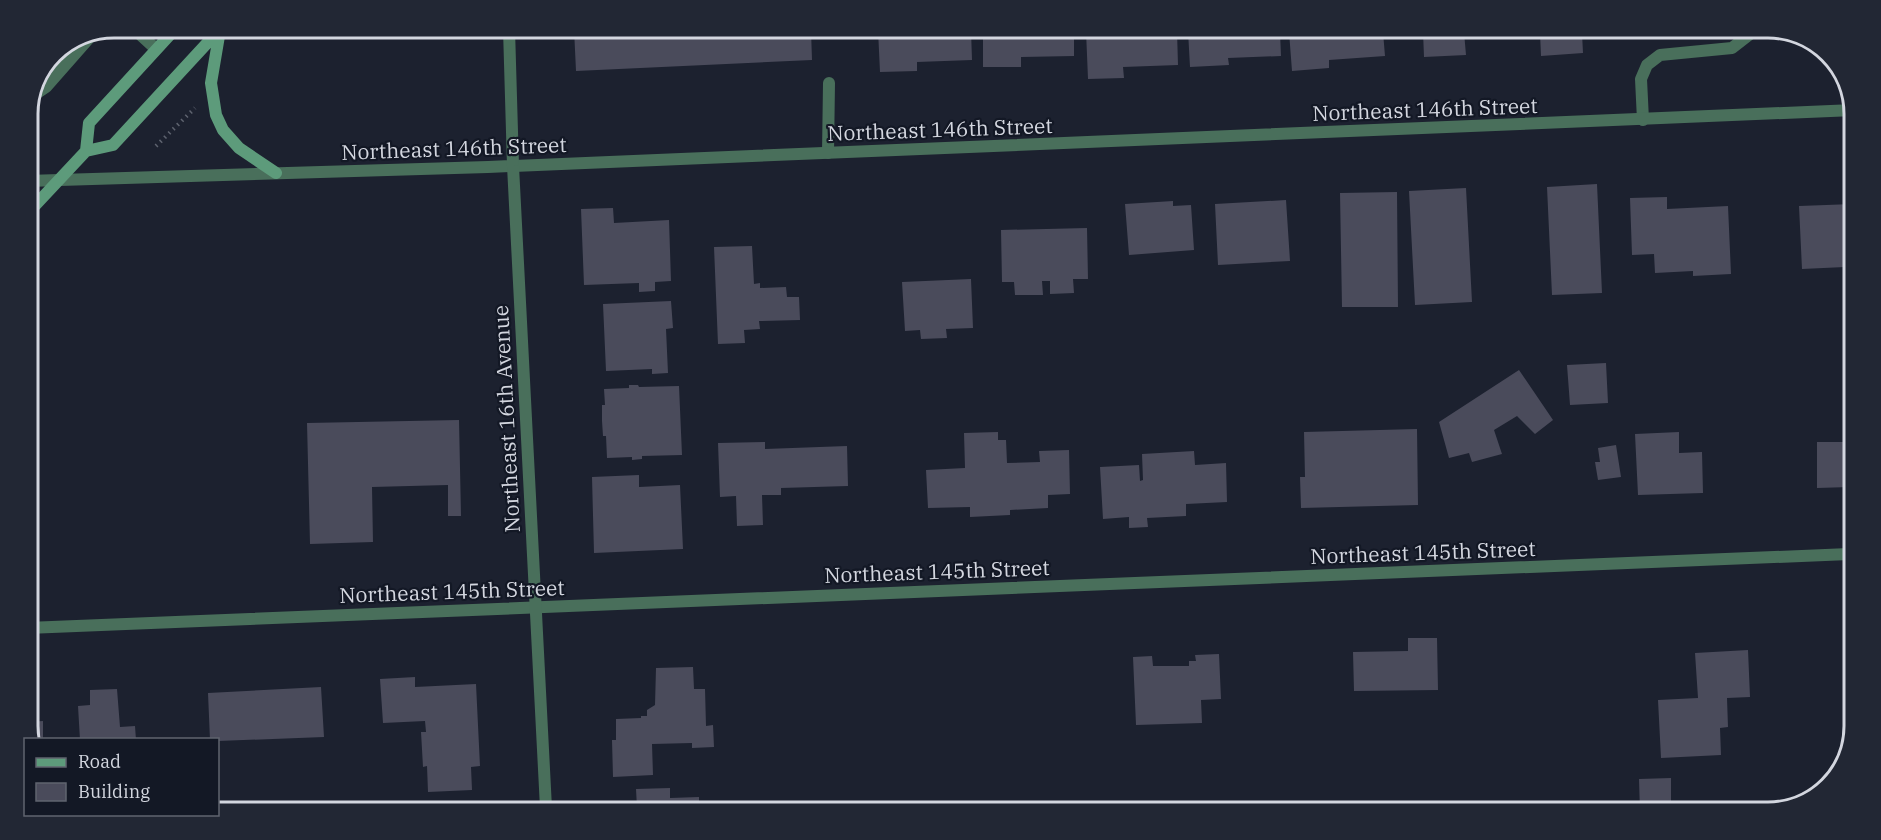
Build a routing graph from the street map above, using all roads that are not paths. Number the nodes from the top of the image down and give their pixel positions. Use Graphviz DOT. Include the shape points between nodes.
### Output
graph roads {
  1 [pos="144,38"];
  2 [pos="166,38"];
  3 [pos="212,38"];
  4 [pos="219,38"];
  5 [pos="509,38"];
  6 [pos="1745,38"];
  7 [pos="84,43"];
  8 [pos="156,49"];
  9 [pos="829,83"];
  10 [pos="41,90"];
  11 [pos="1843,111"];
  12 [pos="1643,120"];
  13 [pos="86,151"];
  14 [pos="828,153"];
  15 [pos="513,166"];
  16 [pos="276,173"];
  17 [pos="58,180"];
  18 [pos="38,181"];
  19 [pos="38,202"];
  20 [pos="1844,554"];
  21 [pos="534,606"];
  22 [pos="38,628"];
  23 [pos="546,802"];
  1 -- 8 [label="street"];
  2 -- 8 [label="main road"];
  3 -- 13 [label="main road" via="113,145"];
  4 -- 16 [label="main road" via="211,82 216,115 239,148"];
  5 -- 15 [label="street, Northeast 16th Avenue"];
  6 -- 12 [label="street" via="1732,48 1660,55 1653,60 1641,79"];
  7 -- 10 [label="street"];
  8 -- 13 [label="main road" via="89,123"];
  9 -- 14 [label="street"];
  11 -- 12 [label="street, Northeast 146th Street"];
  12 -- 14 [label="street, Northeast 146th Street"];
  13 -- 17 [label="main road"];
  14 -- 15 [label="street, Northeast 146th Street"];
  15 -- 16 [label="street, Northeast 146th Street"];
  15 -- 21 [label="street, Northeast 16th Avenue"];
  16 -- 17 [label="street, Northeast 146th Street"];
  17 -- 18 [label="street, Northeast 146th Street"];
  17 -- 19 [label="main road"];
  20 -- 21 [label="street, Northeast 145th Street"];
  21 -- 22 [label="street, Northeast 145th Street"];
  21 -- 23 [label="street, Northeast 16th Avenue"];
}
